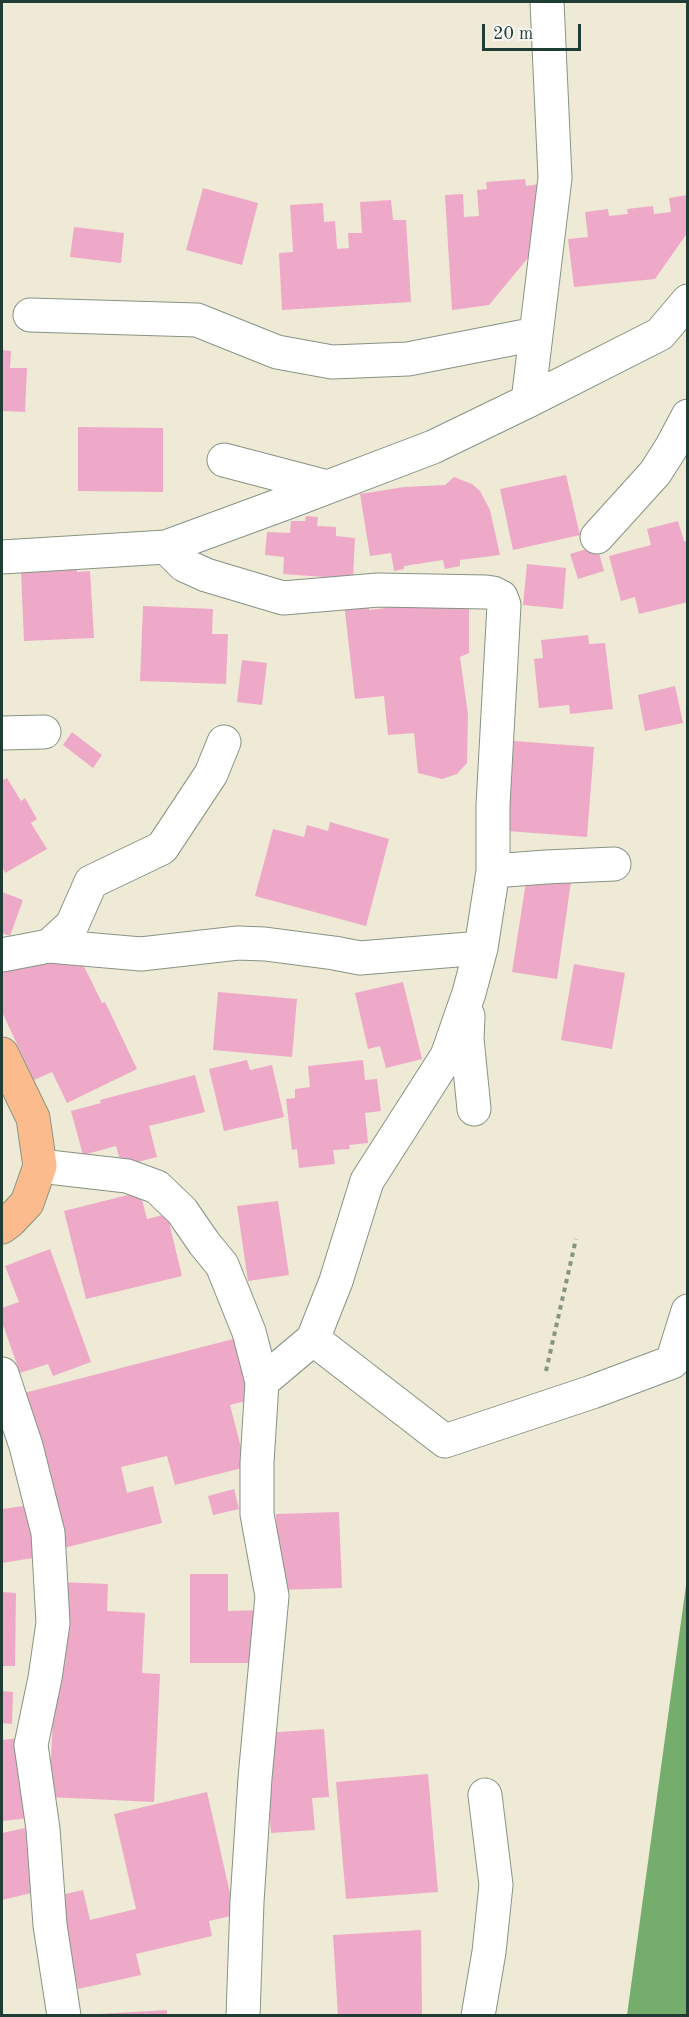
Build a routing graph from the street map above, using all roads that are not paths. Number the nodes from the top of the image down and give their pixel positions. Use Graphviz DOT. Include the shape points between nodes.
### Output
graph roads {
  1 [pos="547,2"];
  2 [pos="687,301"];
  3 [pos="30,315"];
  4 [pos="536,334"];
  5 [pos="528,401"];
  6 [pos="687,422"];
  7 [pos="224,460"];
  8 [pos="327,487"];
  9 [pos="597,537"];
  10 [pos="166,547"];
  11 [pos="2,557"];
  12 [pos="44,732"];
  13 [pos="2,733"];
  14 [pos="224,742"];
  15 [pos="614,864"];
  16 [pos="494,871"];
  17 [pos="49,945"];
  18 [pos="481,948"];
  19 [pos="2,955"];
  20 [pos="469,993"];
  21 [pos="2,1054"];
  22 [pos="474,1109"];
  23 [pos="40,1166"];
  24 [pos="2,1227"];
  25 [pos="687,1311"];
  26 [pos="313,1339"];
  27 [pos="2,1374"];
  28 [pos="262,1382"];
  29 [pos="485,1795"];
  30 [pos="245,1976"];
  31 [pos="64,2016"];
  32 [pos="243,2016"];
  33 [pos="258,2016"];
  34 [pos="478,2016"];
  1 -- 4 [label="street" via="555,178"];
  2 -- 5 [label="street" via="660,334"];
  3 -- 4 [label="street" via="197,320 277,352 332,362 408,359"];
  4 -- 5 [label="street"];
  5 -- 8 [label="street" via="433,447"];
  6 -- 9 [label="street" via="655,473"];
  7 -- 8 [label="street"];
  8 -- 10 [label="street"];
  10 -- 11 [label="street"];
  10 -- 16 [label="street" via="184,565 283,598 378,590 486,592 501,597 504,605 493,805"];
  12 -- 13 [label="street"];
  14 -- 17 [label="street" via="211,774 162,848 91,882 72,925"];
  15 -- 16 [label="street"];
  16 -- 18 [label="street"];
  17 -- 18 [label="street" via="141,954 238,943 266,944 360,958"];
  17 -- 19 [label="street"];
  18 -- 20 [label="street"];
  20 -- 22 [label="street" via="467,1039"];
  20 -- 26 [label="street" via="447,1056 367,1181 336,1281"];
  21 -- 23 [label="main road" via="33,1118"];
  23 -- 24 [label="main road" via="27,1203"];
  23 -- 28 [label="street" via="127,1176 157,1187 182,1211 222,1265 249,1332"];
  25 -- 26 [label="street" via="672,1362 445,1441"];
  26 -- 28 [label="street"];
  27 -- 31 [label="street" via="27,1446 48,1533 53,1623 31,1745"];
  28 -- 30 [label="street" via="258,1514 272,1596 255,1778"];
  29 -- 34 [label="street" via="496,1885"];
  30 -- 32 [label="street"];
  30 -- 33 [label="street"];
}
